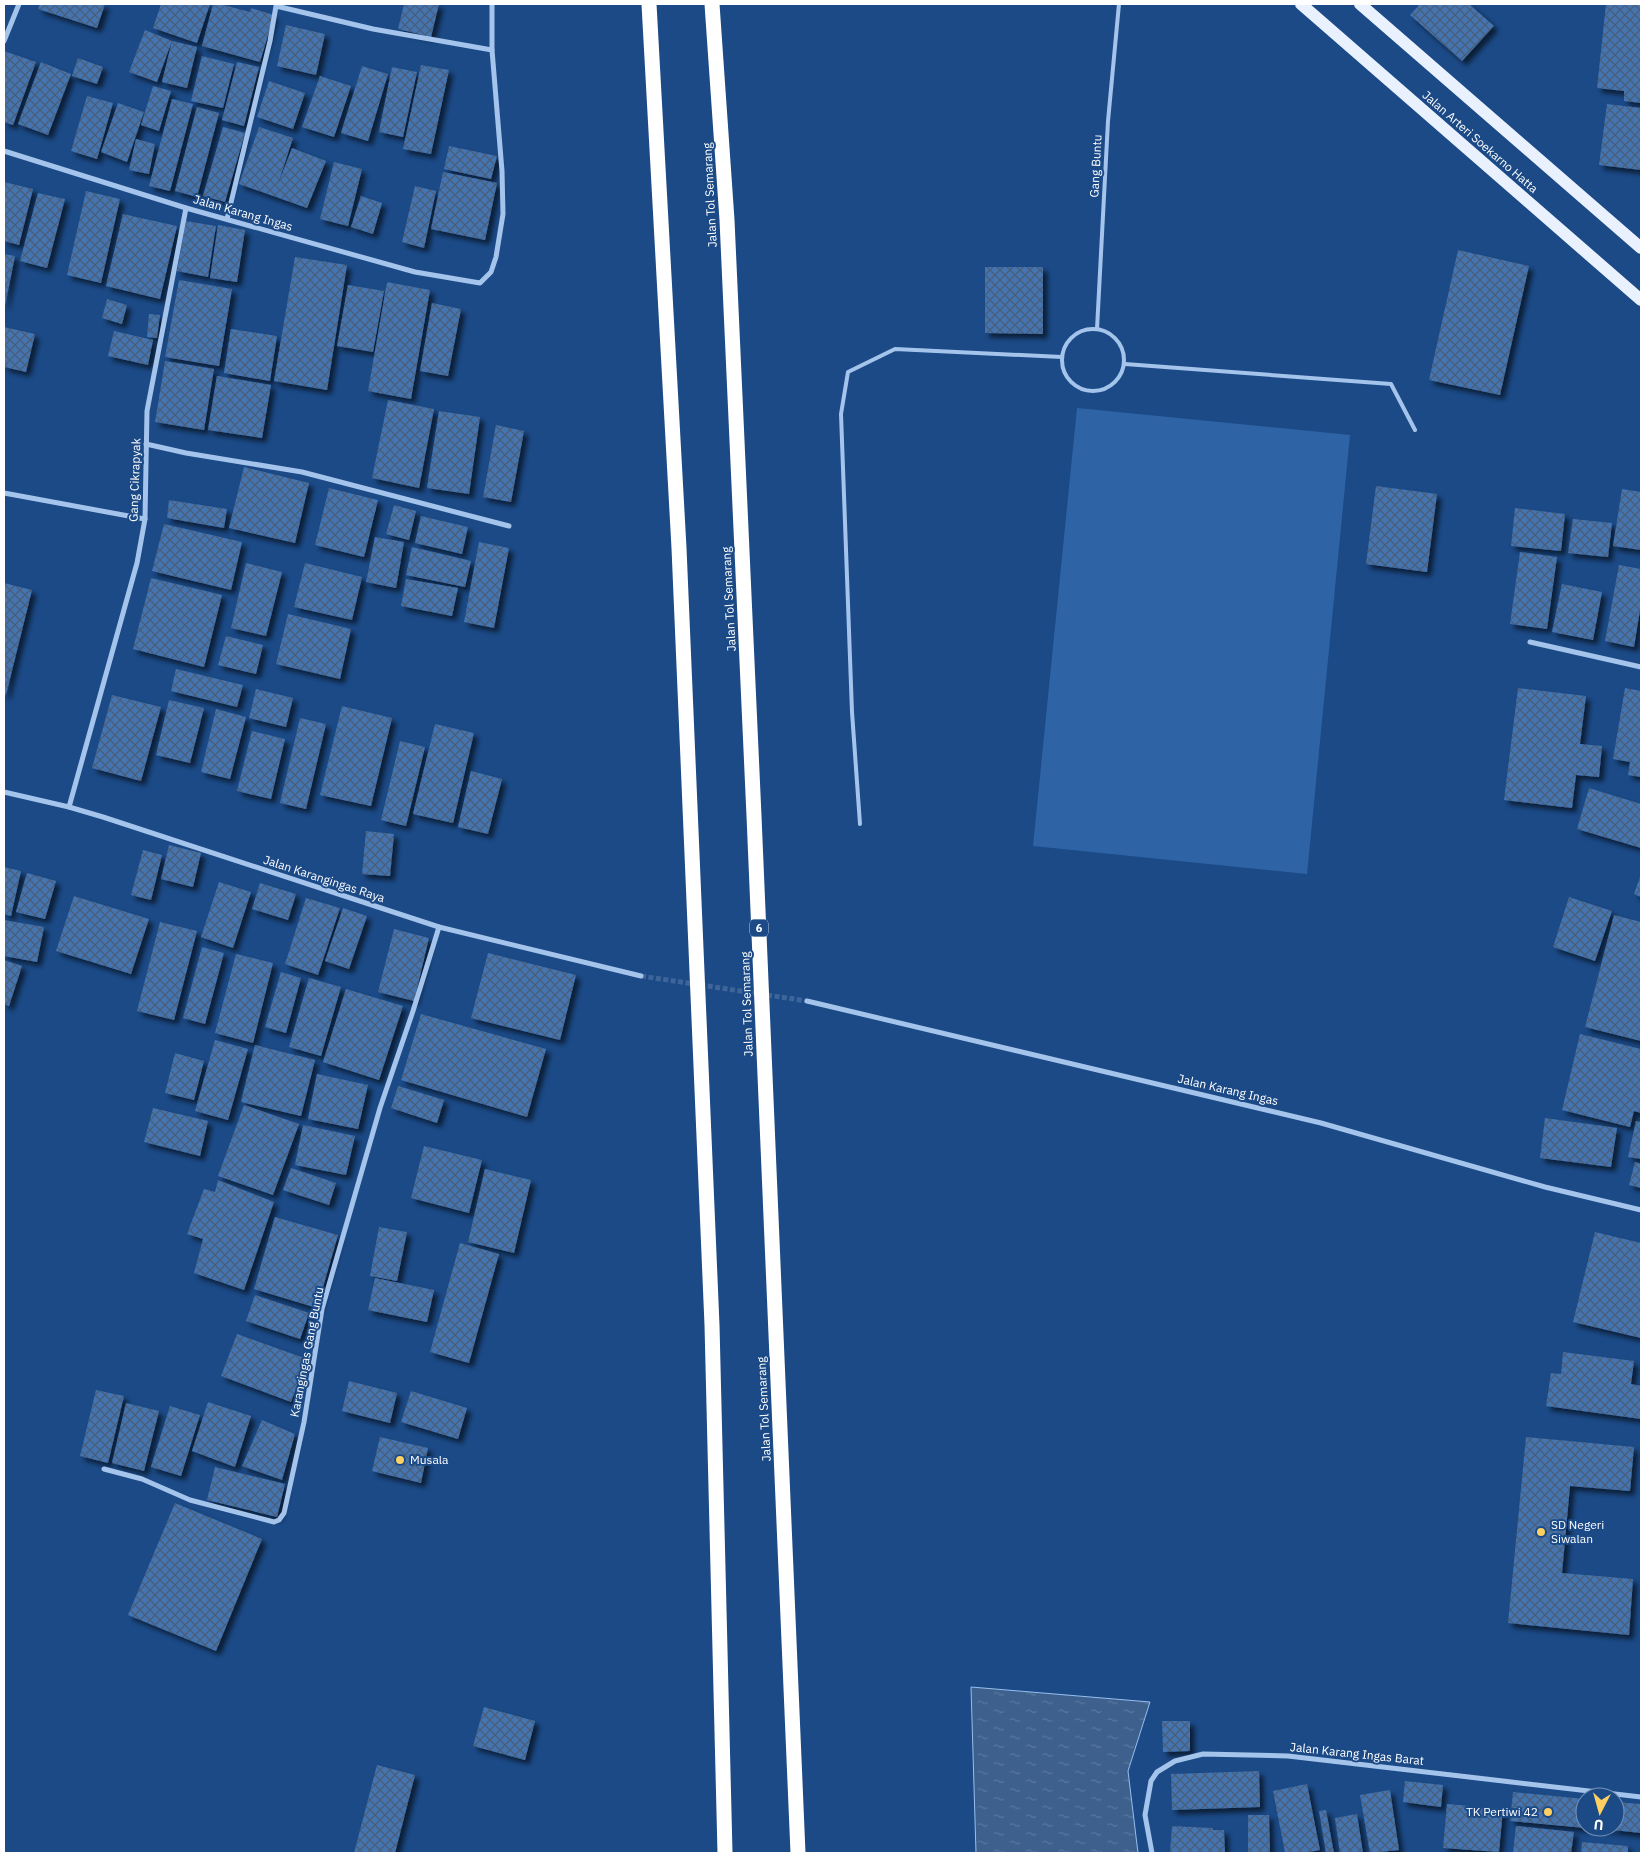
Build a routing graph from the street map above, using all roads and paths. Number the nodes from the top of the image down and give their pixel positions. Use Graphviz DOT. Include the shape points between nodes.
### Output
graph roads {
  1 [pos="19,4"];
  2 [pos="492,4"];
  3 [pos="649,4"];
  4 [pos="712,4"];
  5 [pos="1119,4"];
  6 [pos="1301,4"];
  7 [pos="1360,4"];
  8 [pos="273,5"];
  9 [pos="4,41"];
  10 [pos="492,50"];
  11 [pos="4,151"];
  12 [pos="186,208"];
  13 [pos="227,219"];
  14 [pos="1641,248"];
  15 [pos="1641,300"];
  16 [pos="1097,329"];
  17 [pos="1062,357"];
  18 [pos="1125,364"];
  19 [pos="1415,430"];
  20 [pos="146,444"];
  21 [pos="4,494"];
  22 [pos="145,519"];
  23 [pos="509,526"];
  24 [pos="1530,642"];
  25 [pos="1641,666"];
  26 [pos="4,792"];
  27 [pos="69,807"];
  28 [pos="860,824"];
  29 [pos="439,927"];
  30 [pos="641,976"];
  31 [pos="807,1001"];
  32 [pos="1641,1210"];
  33 [pos="104,1469"];
  34 [pos="1641,1797"];
  35 [pos="725,1853"];
  36 [pos="798,1853"];
  37 [pos="1152,1853"];
  1 -- 9 [label="street"];
  2 -- 10 [label="street"];
  3 -- 35 [label="highway" via="679,548 712,1316"];
  4 -- 36 [label="highway, Jalan Tol Semarang / 6" via="728,239"];
  5 -- 16 [label="lane, Gang Buntu" via="1108,121"];
  6 -- 15 [label="main road, Jalan Arteri Soekarno Hatta"];
  7 -- 14 [label="main road, Jalan Arteri Soekarno Hatta"];
  8 -- 10 [label="street" via="373,29"];
  8 -- 13 [label="street" via="270,41"];
  10 -- 13 [label="street, Jalan Karang Ingas" via="503,214 496,257 491,272 480,283 415,272"];
  11 -- 12 [label="street, Jalan Karang Ingas"];
  12 -- 13 [label="street, Jalan Karang Ingas"];
  12 -- 20 [label="street, Gang Cikrapyak" via="147,411"];
  16 -- 17 [label="lane" via="1084,330 1073,336 1065,345"];
  16 -- 18 [label="lane" via="1109,332 1118,340"];
  17 -- 18 [label="lane" via="1063,370 1069,380 1090,392 1102,391 1113,385"];
  17 -- 28 [label="lane" via="895,349 848,372 841,414 852,712"];
  18 -- 19 [label="lane" via="1391,384"];
  20 -- 22 [label="street, Gang Cikrapyak"];
  20 -- 23 [label="street" via="302,472"];
  21 -- 22 [label="street"];
  22 -- 27 [label="street, Gang Cikrapyak" via="137,563"];
  24 -- 25 [label="street"];
  26 -- 27 [label="street, Jalan Karangingas Raya"];
  27 -- 29 [label="street, Jalan Karangingas Raya"];
  29 -- 30 [label="street, Jalan Karangingas Raya"];
  29 -- 33 [label="street, Karangingas Gang Buntu" via="380,1108 322,1310 304,1422 284,1513 274,1522 190,1500 142,1479"];
  31 -- 32 [label="street, Jalan Karang Ingas" via="1320,1123"];
  34 -- 37 [label="street, Jalan Karang Ingas Barat" via="1288,1756 1203,1754 1176,1761 1158,1772 1151,1782 1145,1815"];
}
